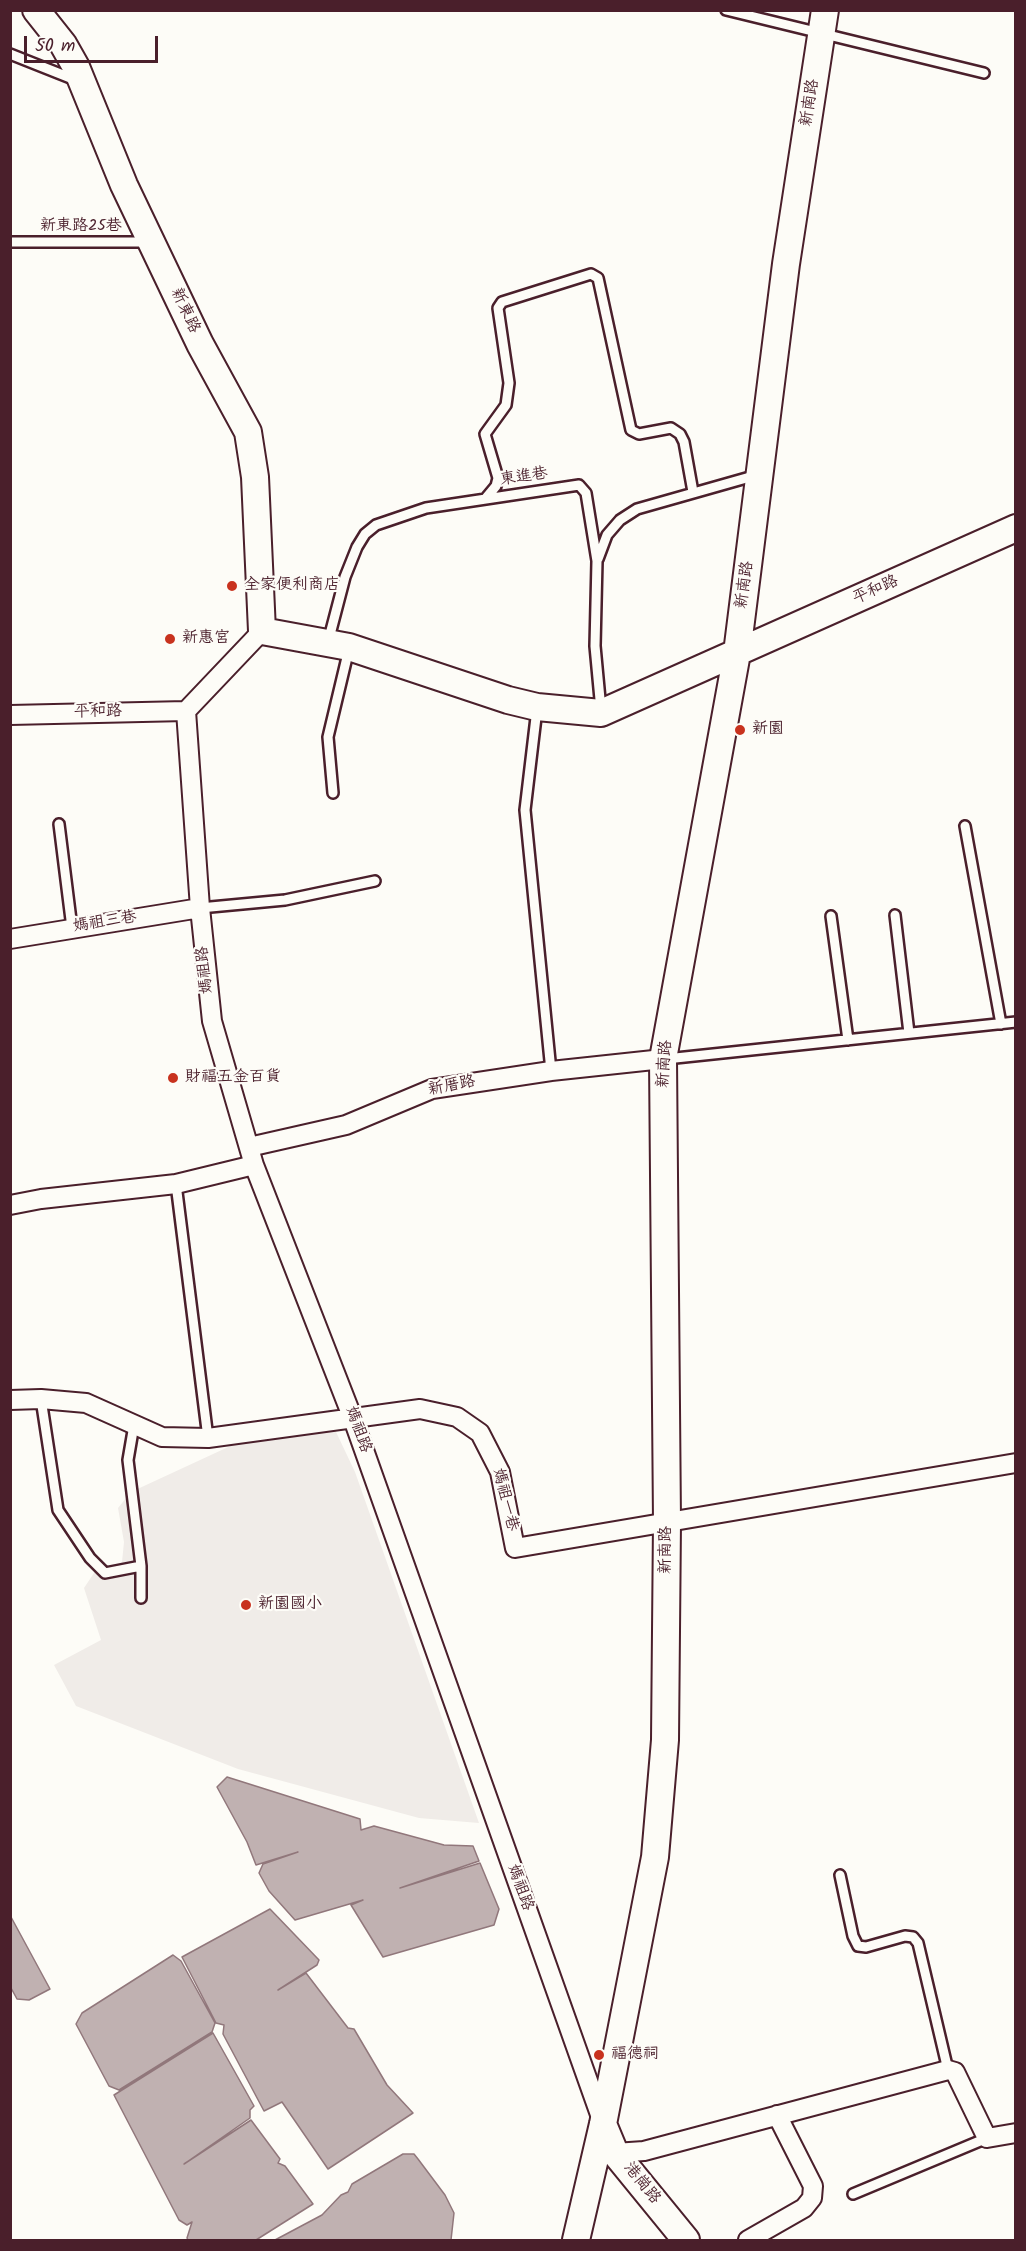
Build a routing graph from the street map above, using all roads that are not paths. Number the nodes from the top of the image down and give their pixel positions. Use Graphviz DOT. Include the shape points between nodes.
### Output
graph roads {
  1 [pos="36,10"];
  2 [pos="726,10"];
  3 [pos="824,21"];
  4 [pos="10,54"];
  5 [pos="984,73"];
  6 [pos="83,83"];
  7 [pos="10,242"];
  8 [pos="151,242"];
  9 [pos="761,474"];
  10 [pos="693,492"];
  11 [pos="486,498"];
  12 [pos="1016,528"];
  13 [pos="597,561"];
  14 [pos="262,631"];
  15 [pos="338,645"];
  16 [pos="737,653"];
  17 [pos="537,707"];
  18 [pos="186,711"];
  19 [pos="601,713"];
  20 [pos="10,715"];
  21 [pos="333,793"];
  22 [pos="59,824"];
  23 [pos="965,826"];
  24 [pos="375,881"];
  25 [pos="200,908"];
  26 [pos="895,915"];
  27 [pos="831,916"];
  28 [pos="72,928"];
  29 [pos="10,939"];
  30 [pos="1016,1022"];
  31 [pos="1001,1024"];
  32 [pos="909,1033"];
  33 [pos="848,1040"];
  34 [pos="663,1059"];
  35 [pos="551,1071"];
  36 [pos="249,1147"];
  37 [pos="254,1165"];
  38 [pos="176,1184"];
  39 [pos="10,1205"];
  40 [pos="41,1399"];
  41 [pos="10,1400"];
  42 [pos="353,1419"];
  43 [pos="134,1425"];
  44 [pos="208,1438"];
  45 [pos="1016,1463"];
  46 [pos="667,1522"];
  47 [pos="141,1566"];
  48 [pos="141,1598"];
  49 [pos="840,1875"];
  50 [pos="948,2070"];
  51 [pos="777,2115"];
  52 [pos="603,2124"];
  53 [pos="1016,2133"];
  54 [pos="987,2138"];
  55 [pos="615,2153"];
  56 [pos="853,2194"];
  57 [pos="576,2241"];
  58 [pos="686,2241"];
  59 [pos="748,2241"];
  1 -- 6 [label="street, 新東路" via="63,44"];
  2 -- 3 [label="lane"];
  3 -- 5 [label="lane"];
  3 -- 9 [label="street, 新南路" via="786,264"];
  4 -- 6 [label="lane"];
  6 -- 8 [label="street, 新東路"];
  7 -- 8 [label="lane, 新東路25巷"];
  8 -- 14 [label="street, 新東路" via="248,432 255,477"];
  9 -- 10 [label="lane"];
  9 -- 16 [label="street, 新南路"];
  10 -- 11 [label="lane" via="680,434 671,428 639,434 632,429 598,278 591,274 502,302 498,308 508,383 506,405 485,434 498,478"];
  10 -- 13 [label="lane" via="637,509 620,520 607,535"];
  11 -- 13 [label="lane, 東進巷" via="579,485 586,493"];
  11 -- 15 [label="lane, 東進巷" via="426,508 376,525 365,534 345,577"];
  12 -- 16 [label="street, 平和路"];
  13 -- 19 [label="lane, 東進巷" via="595,646"];
  14 -- 15 [label="street"];
  14 -- 18 [label="street"];
  15 -- 17 [label="street"];
  15 -- 21 [label="lane, 東進巷" via="328,737"];
  16 -- 19 [label="street, 平和路"];
  16 -- 34 [label="street, 新南路"];
  17 -- 19 [label="street"];
  17 -- 35 [label="lane" via="525,810"];
  18 -- 20 [label="street, 平和路"];
  18 -- 25 [label="street, 媽祖路"];
  22 -- 28 [label="lane"];
  23 -- 31 [label="lane"];
  24 -- 25 [label="lane" via="285,900"];
  25 -- 28 [label="street, 媽祖三巷"];
  25 -- 36 [label="street, 媽祖路" via="212,1021"];
  26 -- 32 [label="lane"];
  27 -- 33 [label="lane"];
  28 -- 29 [label="street, 媽祖三巷"];
  30 -- 31 [label="lane"];
  31 -- 32 [label="lane"];
  32 -- 33 [label="lane"];
  33 -- 34 [label="lane"];
  34 -- 35 [label="street, 新厝路"];
  34 -- 46 [label="street, 新南路"];
  35 -- 36 [label="street, 新厝路" via="432,1089 346,1125"];
  36 -- 37 [label="street, 媽祖路"];
  37 -- 38 [label="street"];
  37 -- 42 [label="street, 媽祖路"];
  38 -- 39 [label="street"];
  38 -- 44 [label="lane"];
  40 -- 41 [label="street, 媽祖一巷"];
  40 -- 43 [label="street, 媽祖一巷" via="86,1402"];
  40 -- 47 [label="lane" via="58,1510 90,1558 105,1573"];
  42 -- 44 [label="street, 媽祖一巷"];
  42 -- 46 [label="street, 媽祖一巷" via="420,1409 457,1417 480,1433 500,1472 515,1548"];
  42 -- 52 [label="street, 媽祖路"];
  43 -- 44 [label="street, 媽祖一巷" via="162,1437"];
  43 -- 47 [label="lane" via="128,1460"];
  45 -- 46 [label="street, 媽祖一巷"];
  46 -- 52 [label="street, 新南路" via="665,1740 655,1857"];
  47 -- 48 [label="lane"];
  49 -- 50 [label="lane" via="858,1946 905,1936 913,1937 918,1944"];
  50 -- 51 [label="street"];
  50 -- 54 [label="street" via="955,2072"];
  51 -- 55 [label="street" via="644,2151"];
  51 -- 59 [label="street" via="813,2186 812,2198 804,2208"];
  52 -- 55 [label="street, 港崗路"];
  52 -- 57 [label="street"];
  53 -- 54 [label="street"];
  54 -- 56 [label="lane"];
  55 -- 58 [label="street, 港崗路"];
}
